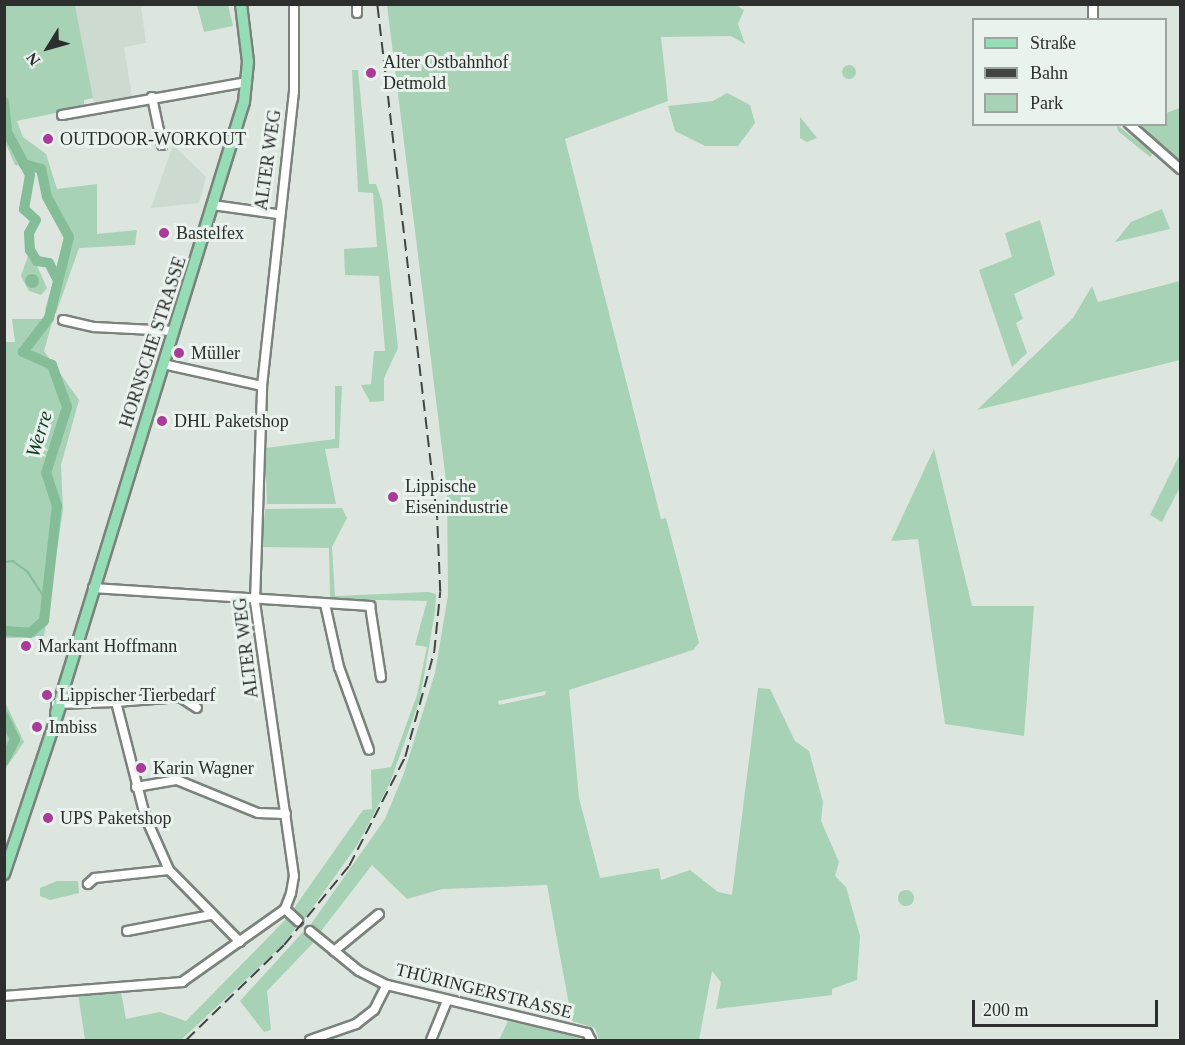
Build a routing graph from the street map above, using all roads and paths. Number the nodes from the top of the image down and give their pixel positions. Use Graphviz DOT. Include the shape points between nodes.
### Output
graph roads {
  1 [pos="241,4"];
  2 [pos="294,4"];
  3 [pos="247,82"];
  4 [pos="152,98"];
  5 [pos="62,115"];
  6 [pos="1131,126"];
  7 [pos="162,145"];
  8 [pos="1180,169"];
  9 [pos="213,205"];
  10 [pos="277,214"];
  11 [pos="63,320"];
  12 [pos="173,331"];
  13 [pos="163,364"];
  14 [pos="262,386"];
  15 [pos="93,588"];
  16 [pos="255,602"];
  17 [pos="325,604"];
  18 [pos="381,677"];
  19 [pos="116,702"];
  20 [pos="58,708"];
  21 [pos="197,708"];
  22 [pos="369,750"];
  23 [pos="136,788"];
  24 [pos="286,814"];
  25 [pos="169,870"];
  26 [pos="4,874"];
  27 [pos="88,884"];
  28 [pos="285,909"];
  29 [pos="379,914"];
  30 [pos="211,915"];
  31 [pos="298,921"];
  32 [pos="127,931"];
  33 [pos="310,931"];
  34 [pos="240,942"];
  35 [pos="334,951"];
  36 [pos="387,985"];
  37 [pos="4,996"];
  38 [pos="447,1002"];
  39 [pos="310,1041"];
  40 [pos="431,1041"];
  41 [pos="591,1041"];
  1 -- 3 [label="main road, HORNSCHE STRASSE"];
  2 -- 10 [label="street, ALTER WEG" via="294,92"];
  3 -- 4 [label="street"];
  3 -- 9 [label="main road, HORNSCHE STRASSE"];
  4 -- 5 [label="street"];
  4 -- 7 [label="street"];
  6 -- 8 [label="street"];
  9 -- 10 [label="street"];
  9 -- 12 [label="main road, HORNSCHE STRASSE"];
  10 -- 14 [label="street, ALTER WEG"];
  11 -- 12 [label="street" via="94,327"];
  12 -- 13 [label="main road, HORNSCHE STRASSE"];
  13 -- 14 [label="street"];
  13 -- 15 [label="main road, HORNSCHE STRASSE"];
  14 -- 16 [label="street, ALTER WEG"];
  15 -- 16 [label="street"];
  15 -- 20 [label="main road, HORNSCHE STRASSE"];
  16 -- 17 [label="street"];
  16 -- 24 [label="street, ALTER WEG"];
  17 -- 18 [label="street" via="372,607"];
  17 -- 22 [label="street" via="339,668"];
  19 -- 20 [label="street"];
  19 -- 21 [label="street" via="180,697"];
  19 -- 23 [label="street"];
  20 -- 26 [label="main road, HORNSCHE STRASSE"];
  23 -- 24 [label="street" via="177,780 258,813"];
  23 -- 25 [label="street"];
  24 -- 28 [label="street, ALTER WEG" via="294,876"];
  25 -- 27 [label="street" via="104,876"];
  25 -- 30 [label="street"];
  28 -- 31 [label="street"];
  28 -- 34 [label="street"];
  29 -- 35 [label="street"];
  30 -- 32 [label="street"];
  30 -- 34 [label="street"];
  33 -- 35 [label="street, THÜRINGERSTRASSE"];
  34 -- 37 [label="street" via="170,986 92,986"];
  35 -- 36 [label="street, THÜRINGERSTRASSE"];
  36 -- 38 [label="street, THÜRINGERSTRASSE"];
  36 -- 39 [label="street" via="374,1010 357,1024"];
  38 -- 40 [label="street"];
  38 -- 41 [label="street, THÜRINGERSTRASSE" via="587,1033"];
}
